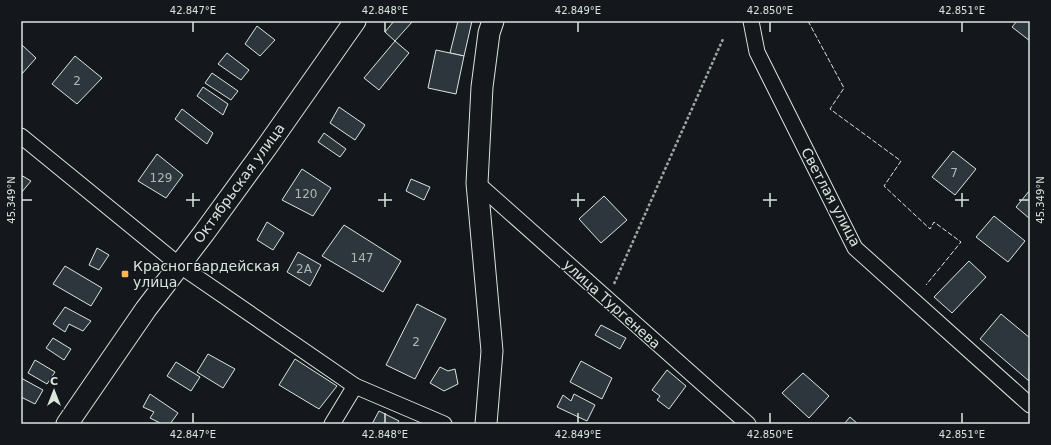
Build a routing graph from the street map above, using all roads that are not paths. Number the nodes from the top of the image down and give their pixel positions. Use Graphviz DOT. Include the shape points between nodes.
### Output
graph roads {
  1 [pos="355,21"];
  2 [pos="493,21"];
  3 [pos="751,21"];
  4 [pos="21,136"];
  5 [pos="477,183"];
  6 [pos="179,265"];
  7 [pos="355,386"];
  8 [pos="1030,405"];
  9 [pos="68,424"];
  10 [pos="332,424"];
  11 [pos="444,424"];
  12 [pos="486,424"];
  13 [pos="748,424"];
  1 -- 6 [label="main road, Октябрьская улица"];
  2 -- 5 [label="main road" via="482,87"];
  3 -- 8 [label="street, Светлая улица" via="756,52 855,248"];
  4 -- 6 [label="street"];
  5 -- 12 [label="main road" via="492,351"];
  5 -- 13 [label="street, улица Тургенева"];
  6 -- 7 [label="street"];
  6 -- 9 [label="main road, Октябрьская улица"];
  7 -- 10 [label="street"];
  7 -- 11 [label="street"];
}
